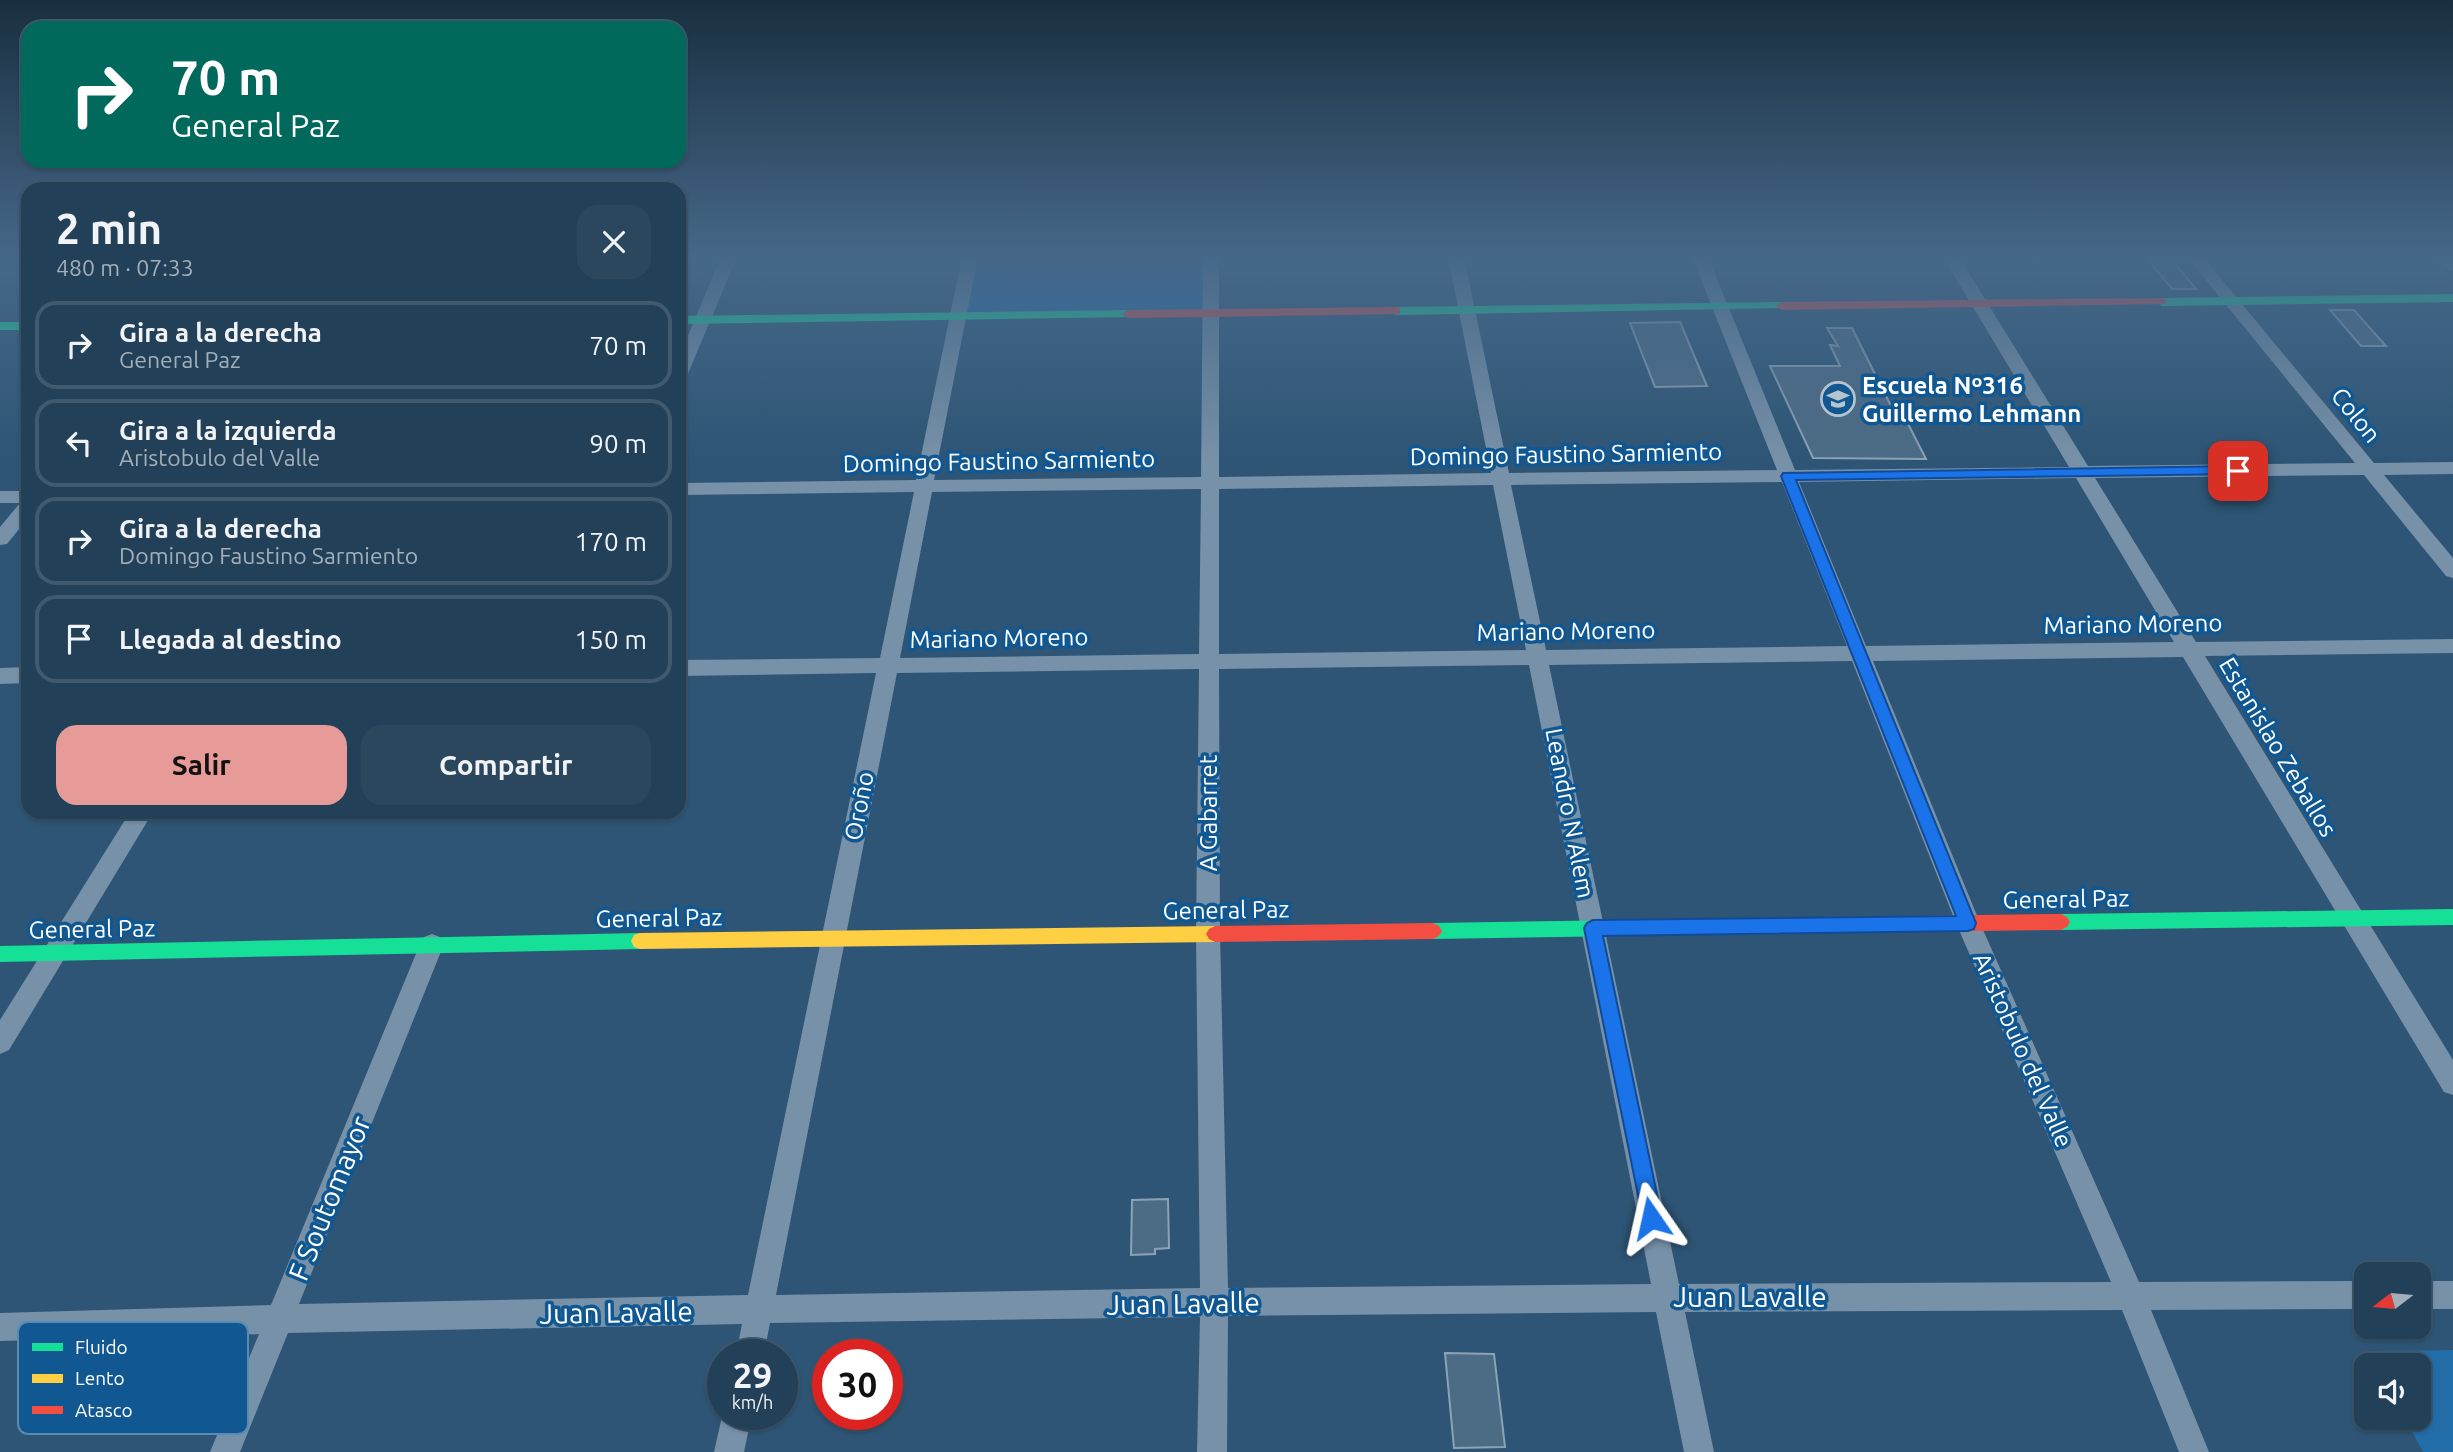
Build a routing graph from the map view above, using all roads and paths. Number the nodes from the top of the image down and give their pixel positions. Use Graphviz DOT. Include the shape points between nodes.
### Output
graph roads {
  1 [pos="701,325"];
  2 [pos="957,325"];
  3 [pos="1210,325"];
  4 [pos="1470,325"];
  5 [pos="1727,325"];
  6 [pos="1993,325"];
  7 [pos="2251,325"];
  8 [pos="0,326"];
  9 [pos="21,326"];
  10 [pos="686,360"];
  11 [pos="2453,468"];
  12 [pos="2369,469"];
  13 [pos="2081,472"];
  14 [pos="1787,476"];
  15 [pos="1501,479"];
  16 [pos="1209,483"];
  17 [pos="924,486"];
  18 [pos="686,489"];
  19 [pos="0,497"];
  20 [pos="21,497"];
  21 [pos="21,514"];
  22 [pos="0,540"];
  23 [pos="2453,571"];
  24 [pos="2453,646"];
  25 [pos="2188,649"];
  26 [pos="1859,653"];
  27 [pos="1538,657"];
  28 [pos="1209,661"];
  29 [pos="888,665"];
  30 [pos="686,668"];
  31 [pos="0,676"];
  32 [pos="21,676"];
  33 [pos="138,819"];
  34 [pos="2453,917"];
  35 [pos="2351,918"];
  36 [pos="1968,923"];
  37 [pos="1593,928"];
  38 [pos="1208,933"];
  39 [pos="832,939"];
  40 [pos="432,944"];
  41 [pos="54,953"];
  42 [pos="0,954"];
  43 [pos="0,1042"];
  44 [pos="2453,1083"];
  45 [pos="2354,1295"];
  46 [pos="2431,1295"];
  47 [pos="2453,1295"];
  48 [pos="2131,1296"];
  49 [pos="1667,1297"];
  50 [pos="1214,1303"];
  51 [pos="759,1309"];
  52 [pos="280,1319"];
  53 [pos="175,1322"];
  54 [pos="18,1326"];
  55 [pos="0,1327"];
  56 [pos="753,1339"];
  57 [pos="248,1396"];
  58 [pos="734,1430"];
  59 [pos="232,1434"];
  60 [pos="225,1452"];
  61 [pos="729,1452"];
  62 [pos="1212,1452"];
  63 [pos="1699,1452"];
  64 [pos="2194,1452"];
  1 -- 10 [label="street"];
  2 -- 17 [label="street, Oroño"];
  3 -- 16 [label="street, A Gabarret"];
  4 -- 15 [label="street, Leandro N Alem"];
  5 -- 14 [label="street, Aristobulo del Valle"];
  6 -- 13 [label="street, Estanislao Zeballos"];
  7 -- 12 [label="street, Colon"];
  8 -- 9 [label="main road"];
  11 -- 12 [label="street, Domingo Faustino Sarmiento"];
  12 -- 13 [label="street, Domingo Faustino Sarmiento"];
  12 -- 23 [label="street, Colon"];
  13 -- 14 [label="street, Domingo Faustino Sarmiento"];
  13 -- 25 [label="street, Estanislao Zeballos"];
  14 -- 15 [label="street, Domingo Faustino Sarmiento"];
  14 -- 26 [label="street, Aristobulo del Valle"];
  15 -- 16 [label="street, Domingo Faustino Sarmiento"];
  15 -- 27 [label="street, Leandro N Alem"];
  16 -- 17 [label="street, Domingo Faustino Sarmiento"];
  16 -- 28 [label="street, A Gabarret"];
  17 -- 18 [label="street, Domingo Faustino Sarmiento"];
  17 -- 29 [label="street, Oroño"];
  19 -- 20 [label="street"];
  21 -- 22 [label="street"];
  24 -- 25 [label="street, Mariano Moreno"];
  25 -- 26 [label="street, Mariano Moreno"];
  25 -- 35 [label="street, Estanislao Zeballos"];
  26 -- 27 [label="street, Mariano Moreno"];
  26 -- 36 [label="street, Aristobulo del Valle"];
  27 -- 28 [label="street, Mariano Moreno"];
  27 -- 37 [label="street, Leandro N Alem"];
  28 -- 29 [label="street, Mariano Moreno"];
  28 -- 38 [label="street, A Gabarret"];
  29 -- 30 [label="street, Mariano Moreno"];
  29 -- 39 [label="street, Oroño"];
  31 -- 32 [label="street"];
  33 -- 41 [label="street"];
  34 -- 35 [label="main road, General Paz"];
  35 -- 36 [label="main road, General Paz"];
  35 -- 44 [label="street, Estanislao Zeballos"];
  36 -- 37 [label="main road, General Paz"];
  36 -- 48 [label="street, Aristobulo del Valle"];
  37 -- 38 [label="main road, General Paz"];
  37 -- 49 [label="street, Leandro N Alem"];
  38 -- 39 [label="main road, General Paz"];
  38 -- 50 [label="street, A Gabarret"];
  39 -- 40 [label="main road, General Paz"];
  39 -- 51 [label="street, Oroño"];
  40 -- 41 [label="main road, General Paz"];
  40 -- 52 [label="street, F Soutomayor"];
  41 -- 42 [label="main road, General Paz"];
  41 -- 43 [label="street"];
  45 -- 48 [label="street, Juan Lavalle"];
  46 -- 47 [label="street"];
  48 -- 49 [label="street, Juan Lavalle"];
  48 -- 64 [label="street, Aristobulo del Valle"];
  49 -- 50 [label="street, Juan Lavalle"];
  49 -- 63 [label="street, Leandro N Alem"];
  50 -- 51 [label="street, Juan Lavalle"];
  50 -- 62 [label="street, A Gabarret"];
  51 -- 52 [label="street, Juan Lavalle"];
  51 -- 56 [label="street, Oroño"];
  52 -- 53 [label="street, Juan Lavalle"];
  52 -- 57 [label="street, F Soutomayor"];
  54 -- 55 [label="street, Juan Lavalle"];
  58 -- 61 [label="street"];
  59 -- 60 [label="street, F Soutomayor"];
}
